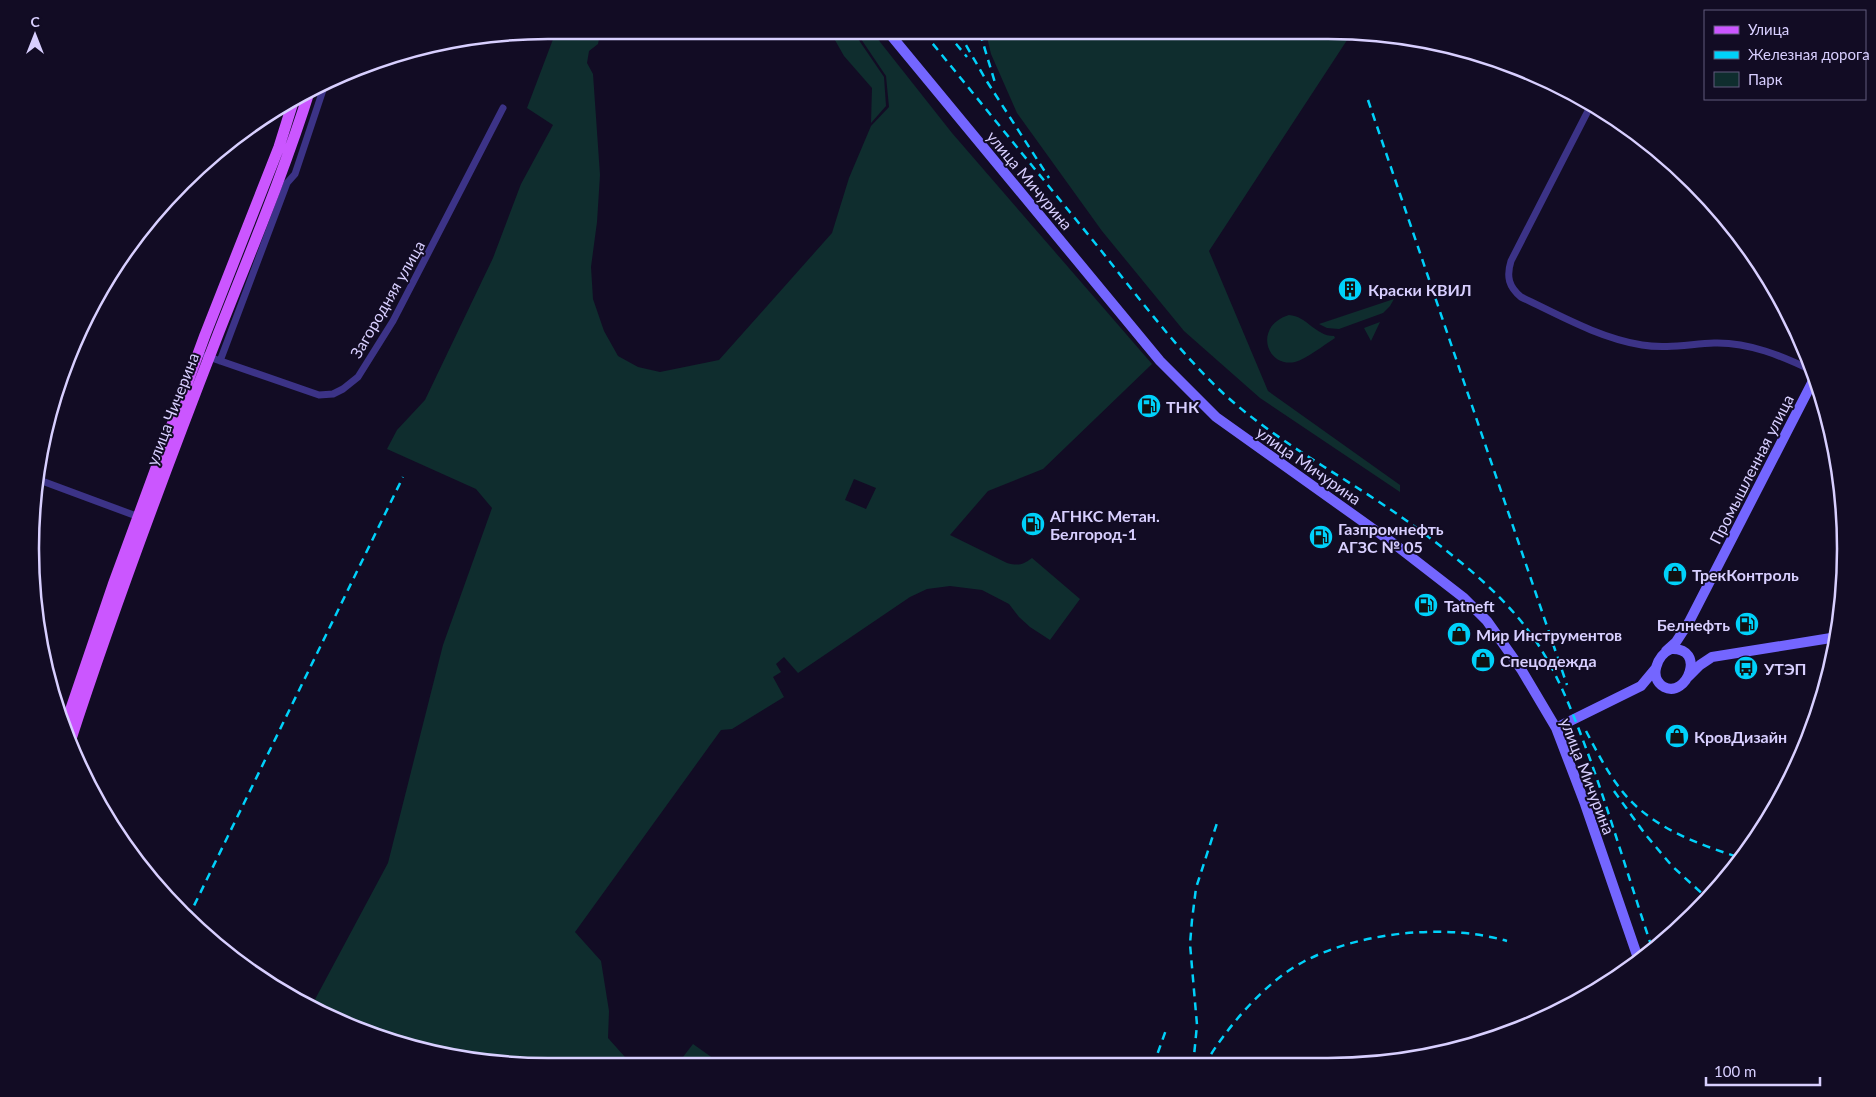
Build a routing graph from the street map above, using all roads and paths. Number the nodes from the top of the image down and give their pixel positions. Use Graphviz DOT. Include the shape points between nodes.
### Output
graph roads {
  1 [pos="894,39"];
  2 [pos="323,91"];
  3 [pos="306,100"];
  4 [pos="503,108"];
  5 [pos="291,109"];
  6 [pos="1588,111"];
  7 [pos="210,357"];
  8 [pos="1803,367"];
  9 [pos="1810,384"];
  10 [pos="43,481"];
  11 [pos="143,518"];
  12 [pos="1684,631"];
  13 [pos="1829,638"];
  14 [pos="1666,651"];
  15 [pos="1686,653"];
  16 [pos="1712,657"];
  17 [pos="1656,668"];
  18 [pos="1688,677"];
  19 [pos="1662,685"];
  20 [pos="1641,686"];
  21 [pos="68,717"];
  22 [pos="1556,728"];
  23 [pos="73,732"];
  24 [pos="1637,954"];
  1 -- 22 [label="main road, улица Мичурина" via="1178,380 1216,417 1393,543 1464,598 1502,642"];
  2 -- 7 [label="street" via="295,174 287,183"];
  3 -- 7 [label="main road, улица Чичерина"];
  4 -- 7 [label="street, Загородняя улица" via="393,321 358,377 344,389 319,395"];
  5 -- 7 [label="main road, улица Чичерина"];
  6 -- 8 [label="street" via="1511,261 1508,280 1513,290 1583,327 1640,345 1744,345 1771,352"];
  7 -- 11 [label="main road, улица Чичерина"];
  9 -- 12 [label="main road, Промышленная улица"];
  10 -- 11 [label="street"];
  11 -- 21 [label="main road, улица Чичерина" via="94,638"];
  11 -- 23 [label="main road, улица Чичерина"];
  12 -- 14 [label="main road, Промышленная улица"];
  12 -- 15 [label="main road"];
  13 -- 16 [label="main road"];
  14 -- 15 [label="main road" via="1675,649"];
  14 -- 17 [label="main road"];
  15 -- 16 [label="main road"];
  15 -- 18 [label="main road" via="1691,663"];
  16 -- 18 [label="main road"];
  17 -- 19 [label="main road" via="1656,678"];
  17 -- 20 [label="main road"];
  18 -- 19 [label="main road" via="1676,688"];
  19 -- 20 [label="main road"];
  20 -- 22 [label="main road"];
  22 -- 24 [label="main road, улица Мичурина"];
}
